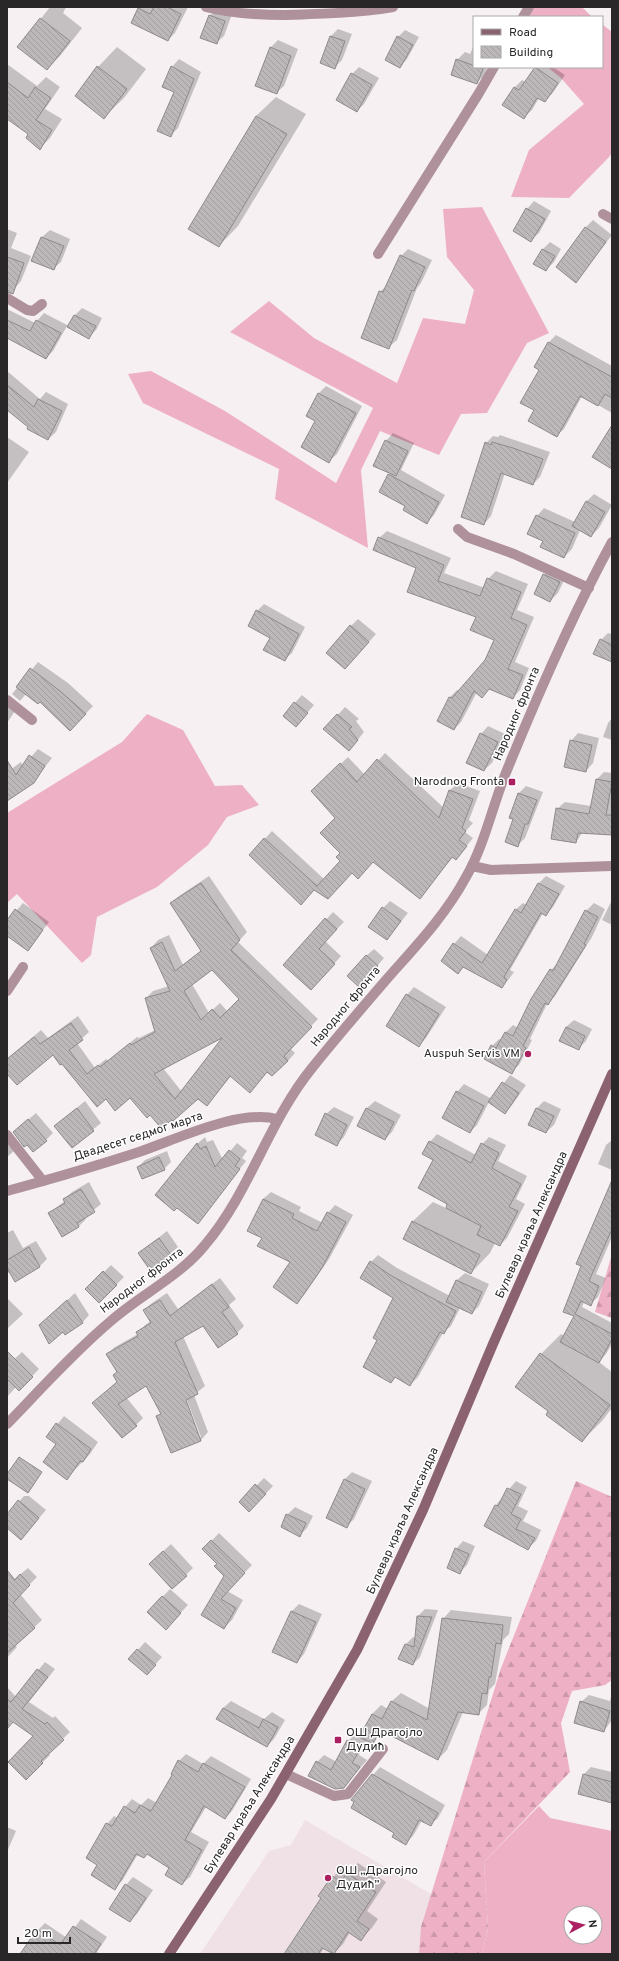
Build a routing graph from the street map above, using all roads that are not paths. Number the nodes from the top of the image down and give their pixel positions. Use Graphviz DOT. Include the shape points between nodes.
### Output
graph roads {
  1 [pos="206,7"];
  2 [pos="393,7"];
  3 [pos="529,7"];
  4 [pos="378,8"];
  5 [pos="524,16"];
  6 [pos="493,68"];
  7 [pos="378,254"];
  8 [pos="7,298"];
  9 [pos="42,304"];
  10 [pos="458,529"];
  11 [pos="612,542"];
  12 [pos="589,588"];
  13 [pos="7,700"];
  14 [pos="32,720"];
  15 [pos="472,866"];
  16 [pos="612,866"];
  17 [pos="23,968"];
  18 [pos="7,991"];
  19 [pos="612,1074"];
  20 [pos="277,1119"];
  21 [pos="7,1136"];
  22 [pos="43,1181"];
  23 [pos="7,1191"];
  24 [pos="7,1424"];
  25 [pos="383,1749"];
  26 [pos="286,1774"];
  27 [pos="169,1954"];
  1 -- 4 [label="street" via="226,12 265,14 331,14"];
  2 -- 4 [label="street"];
  3 -- 5 [label="street"];
  6 -- 7 [label="street"];
  8 -- 9 [label="street" via="27,310 33,311"];
  10 -- 12 [label="street" via="467,537 514,554"];
  11 -- 12 [label="street, Народног фронта"];
  12 -- 15 [label="street, Народног фронта" via="532,709"];
  13 -- 14 [label="street"];
  15 -- 16 [label="street" via="491,870"];
  15 -- 20 [label="street, Народног фронта" via="440,919 309,1071"];
  17 -- 18 [label="street"];
  19 -- 26 [label="main road, Булевар краља Александра" via="394,1575 357,1650"];
  20 -- 22 [label="street, Двадесет седмог марта" via="265,1116 225,1122 139,1152"];
  20 -- 24 [label="street, Народног фронта" via="237,1199 204,1247 188,1264 107,1324"];
  21 -- 22 [label="street"];
  22 -- 23 [label="street, Двадесет седмог марта"];
  25 -- 26 [label="street" via="348,1794 341,1796 334,1796"];
  26 -- 27 [label="main road, Булевар краља Александра"];
}
